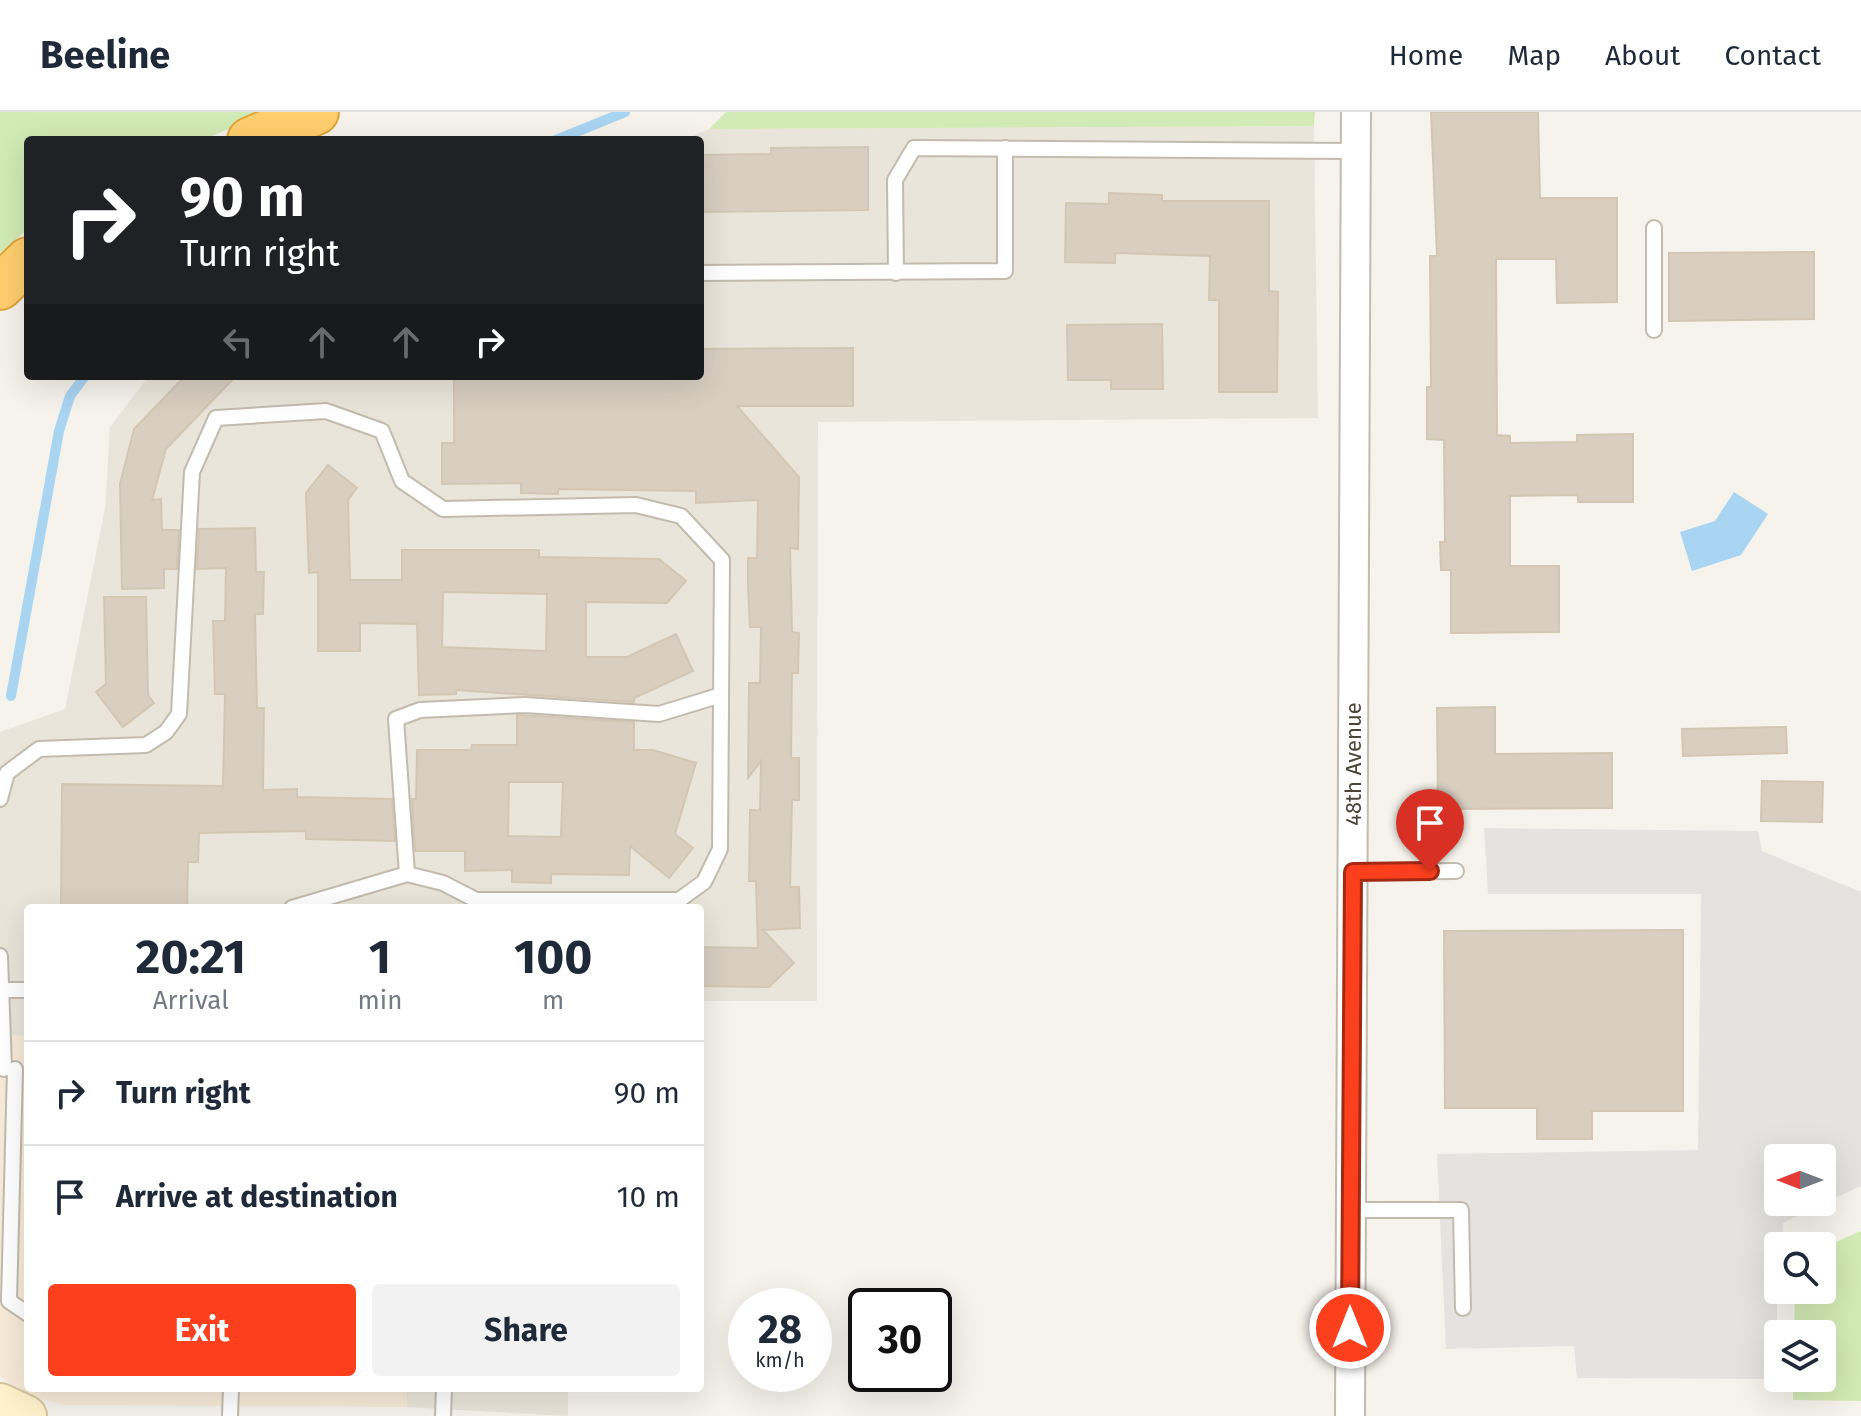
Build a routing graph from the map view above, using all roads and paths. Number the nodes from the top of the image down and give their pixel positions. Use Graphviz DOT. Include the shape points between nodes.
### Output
graph roads {
  1 [pos="316,112"];
  2 [pos="1356,112"];
  3 [pos="259,136"];
  4 [pos="1005,148"];
  5 [pos="1356,151"];
  6 [pos="1654,228"];
  7 [pos="24,264"];
  8 [pos="704,273"];
  9 [pos="896,273"];
  10 [pos="0,287"];
  11 [pos="1654,330"];
  12 [pos="721,695"];
  13 [pos="0,799"];
  14 [pos="1456,871"];
  15 [pos="1353,872"];
  16 [pos="407,874"];
  17 [pos="341,892"];
  18 [pos="304,904"];
  19 [pos="341,904"];
  20 [pos="0,956"];
  21 [pos="2,990"];
  22 [pos="24,990"];
  23 [pos="12,1069"];
  24 [pos="13,1152"];
  25 [pos="24,1160"];
  26 [pos="1351,1210"];
  27 [pos="1463,1308"];
  28 [pos="24,1311"];
  29 [pos="231,1392"];
  30 [pos="444,1392"];
  31 [pos="0,1404"];
  32 [pos="26,1416"];
  33 [pos="230,1416"];
  34 [pos="443,1416"];
  35 [pos="1350,1416"];
  1 -- 3 [label="highway"];
  2 -- 5 [label="street, 48th Avenue"];
  4 -- 5 [label="lane"];
  4 -- 9 [label="lane" via="914,148 895,180"];
  4 -- 9 [label="lane" via="1005,271"];
  5 -- 15 [label="street, 48th Avenue"];
  6 -- 11 [label="lane"];
  7 -- 10 [label="highway"];
  8 -- 9 [label="lane"];
  12 -- 13 [label="lane" via="722,560 681,516 636,505 443,509 402,481 382,431 326,411 216,418 192,472 179,714 166,732 146,745 39,749 7,773"];
  12 -- 16 [label="lane" via="659,714 525,705 420,710 396,719"];
  12 -- 16 [label="lane" via="720,849 704,882 679,900 476,900 443,883"];
  14 -- 15 [label="lane"];
  15 -- 26 [label="street, 48th Avenue"];
  16 -- 17 [label="lane"];
  17 -- 18 [label="lane"];
  17 -- 19 [label="lane"];
  20 -- 21 [label="lane"];
  21 -- 22 [label="lane"];
  21 -- 23 [label="lane"];
  23 -- 24 [label="lane"];
  24 -- 25 [label="lane"];
  24 -- 28 [label="lane" via="9,1301"];
  26 -- 27 [label="lane" via="1461,1210"];
  26 -- 35 [label="street, 48th Avenue"];
  29 -- 33 [label="lane"];
  30 -- 34 [label="lane"];
  31 -- 32 [label="street"];
}
